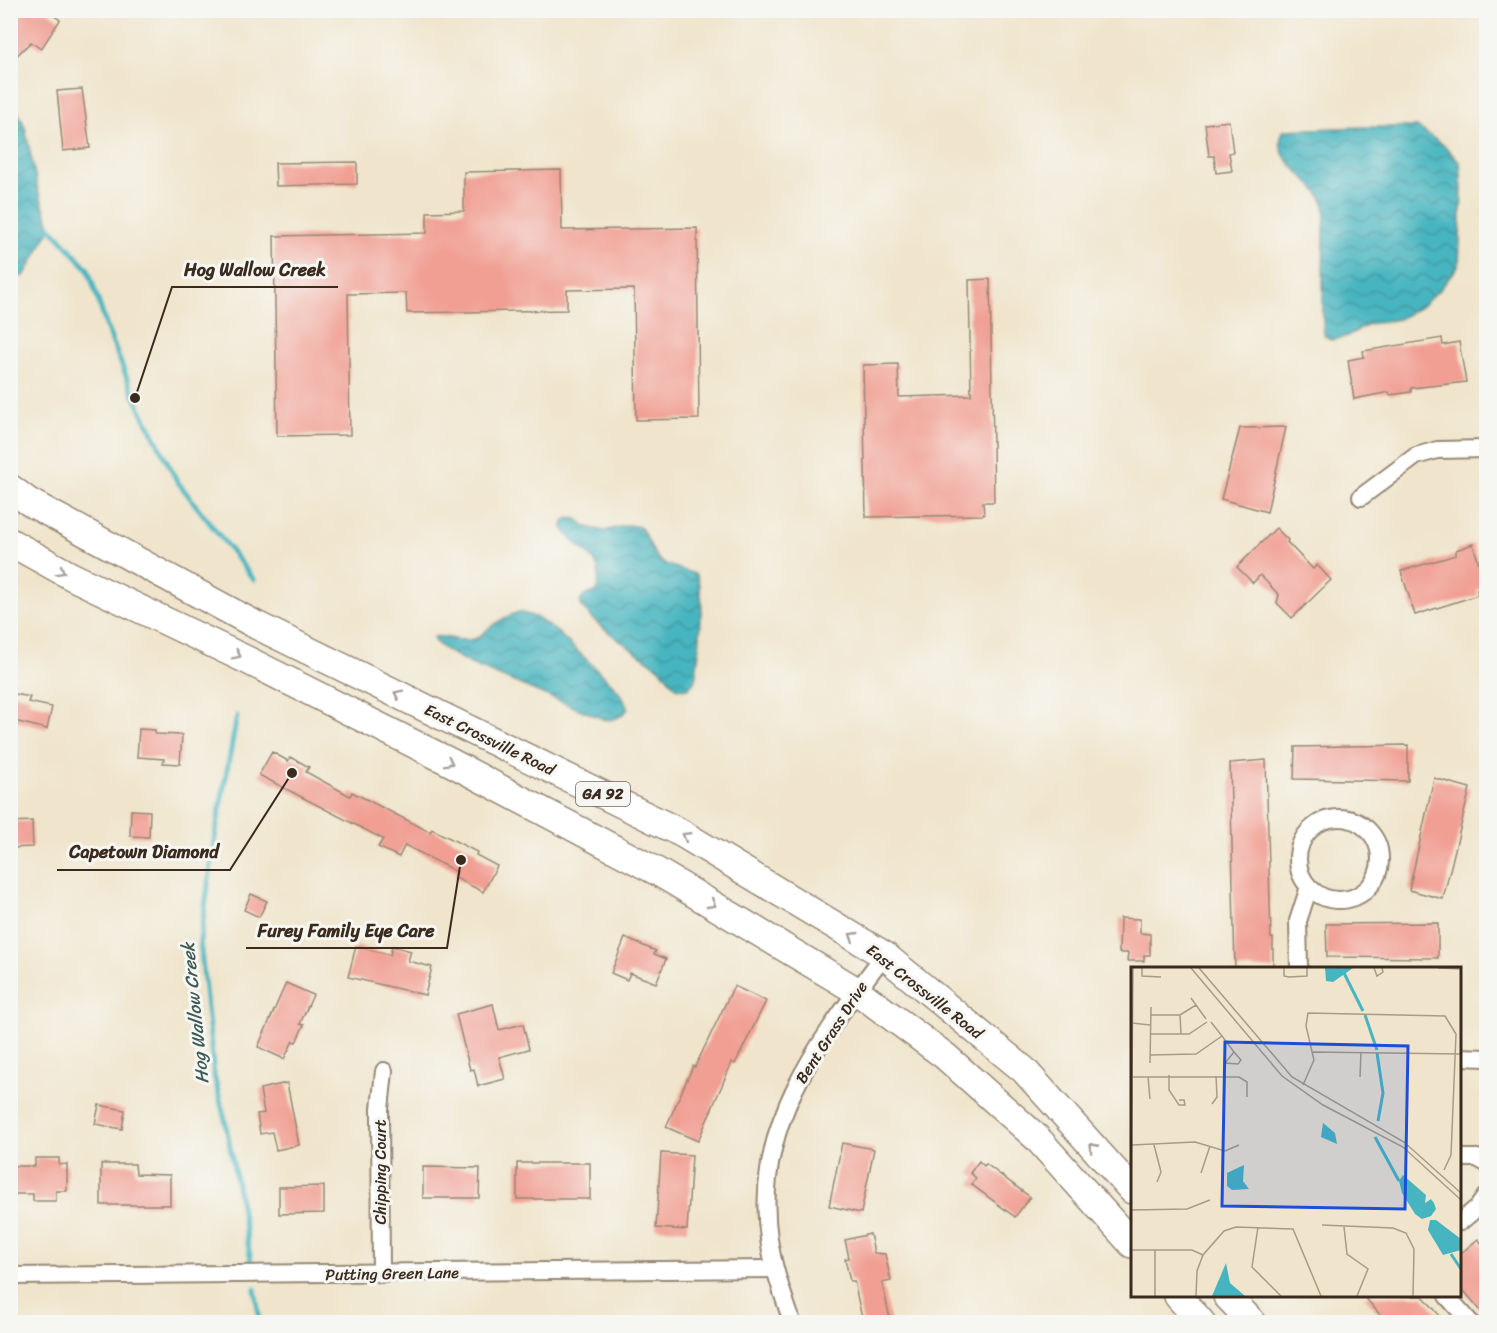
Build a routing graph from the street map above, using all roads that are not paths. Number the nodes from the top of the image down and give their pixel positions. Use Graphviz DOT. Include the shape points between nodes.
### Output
graph roads {
  1 [pos="1486,449"];
  2 [pos="10,488"];
  3 [pos="1361,497"];
  4 [pos="10,542"];
  5 [pos="1309,887"];
  6 [pos="884,955"];
  7 [pos="1299,967"];
  8 [pos="857,991"];
  9 [pos="1461,1057"];
  10 [pos="1486,1058"];
  11 [pos="384,1071"];
  12 [pos="1461,1158"];
  13 [pos="1486,1163"];
  14 [pos="1131,1189"];
  15 [pos="1486,1196"];
  16 [pos="1461,1221"];
  17 [pos="1131,1243"];
  18 [pos="774,1269"];
  19 [pos="381,1274"];
  20 [pos="10,1276"];
  21 [pos="1179,1297"];
  22 [pos="1228,1297"];
  23 [pos="1448,1297"];
  24 [pos="792,1323"];
  25 [pos="1201,1323"];
  26 [pos="1252,1323"];
  27 [pos="1470,1323"];
  1 -- 3 [label="street" via="1437,450 1416,456"];
  6 -- 2 [label="main road, East Crossville Road / GA 92, one-way" via="681,833 256,625"];
  4 -- 8 [label="main road, GA 92, one-way" via="71,576 450,762 658,872"];
  5 -- 5 [label="street" via="1337,900 1366,890 1380,861 1376,841 1362,824 1342,818 1321,822 1304,836 1298,857 1302,878"];
  5 -- 7 [label="street" via="1298,921"];
  6 -- 8 [label="street, Bent Grass Drive"];
  14 -- 6 [label="main road, East Crossville Road / GA 92, one-way" via="1024,1070"];
  8 -- 17 [label="main road, GA 92" via="945,1056 1037,1138"];
  8 -- 18 [label="street, Bent Grass Drive" via="800,1076 778,1128 766,1200"];
  9 -- 10 [label="street"];
  11 -- 19 [label="street, Chipping Court" via="380,1109"];
  12 -- 13 [label="street" via="1477,1158"];
  15 -- 16 [label="street"];
  18 -- 19 [label="street, Putting Green Lane"];
  18 -- 24 [label="street, Bent Grass Drive"];
  19 -- 20 [label="street, Putting Green Lane"];
  21 -- 25 [label="main road"];
  22 -- 26 [label="main road"];
  23 -- 27 [label="street"];
}
